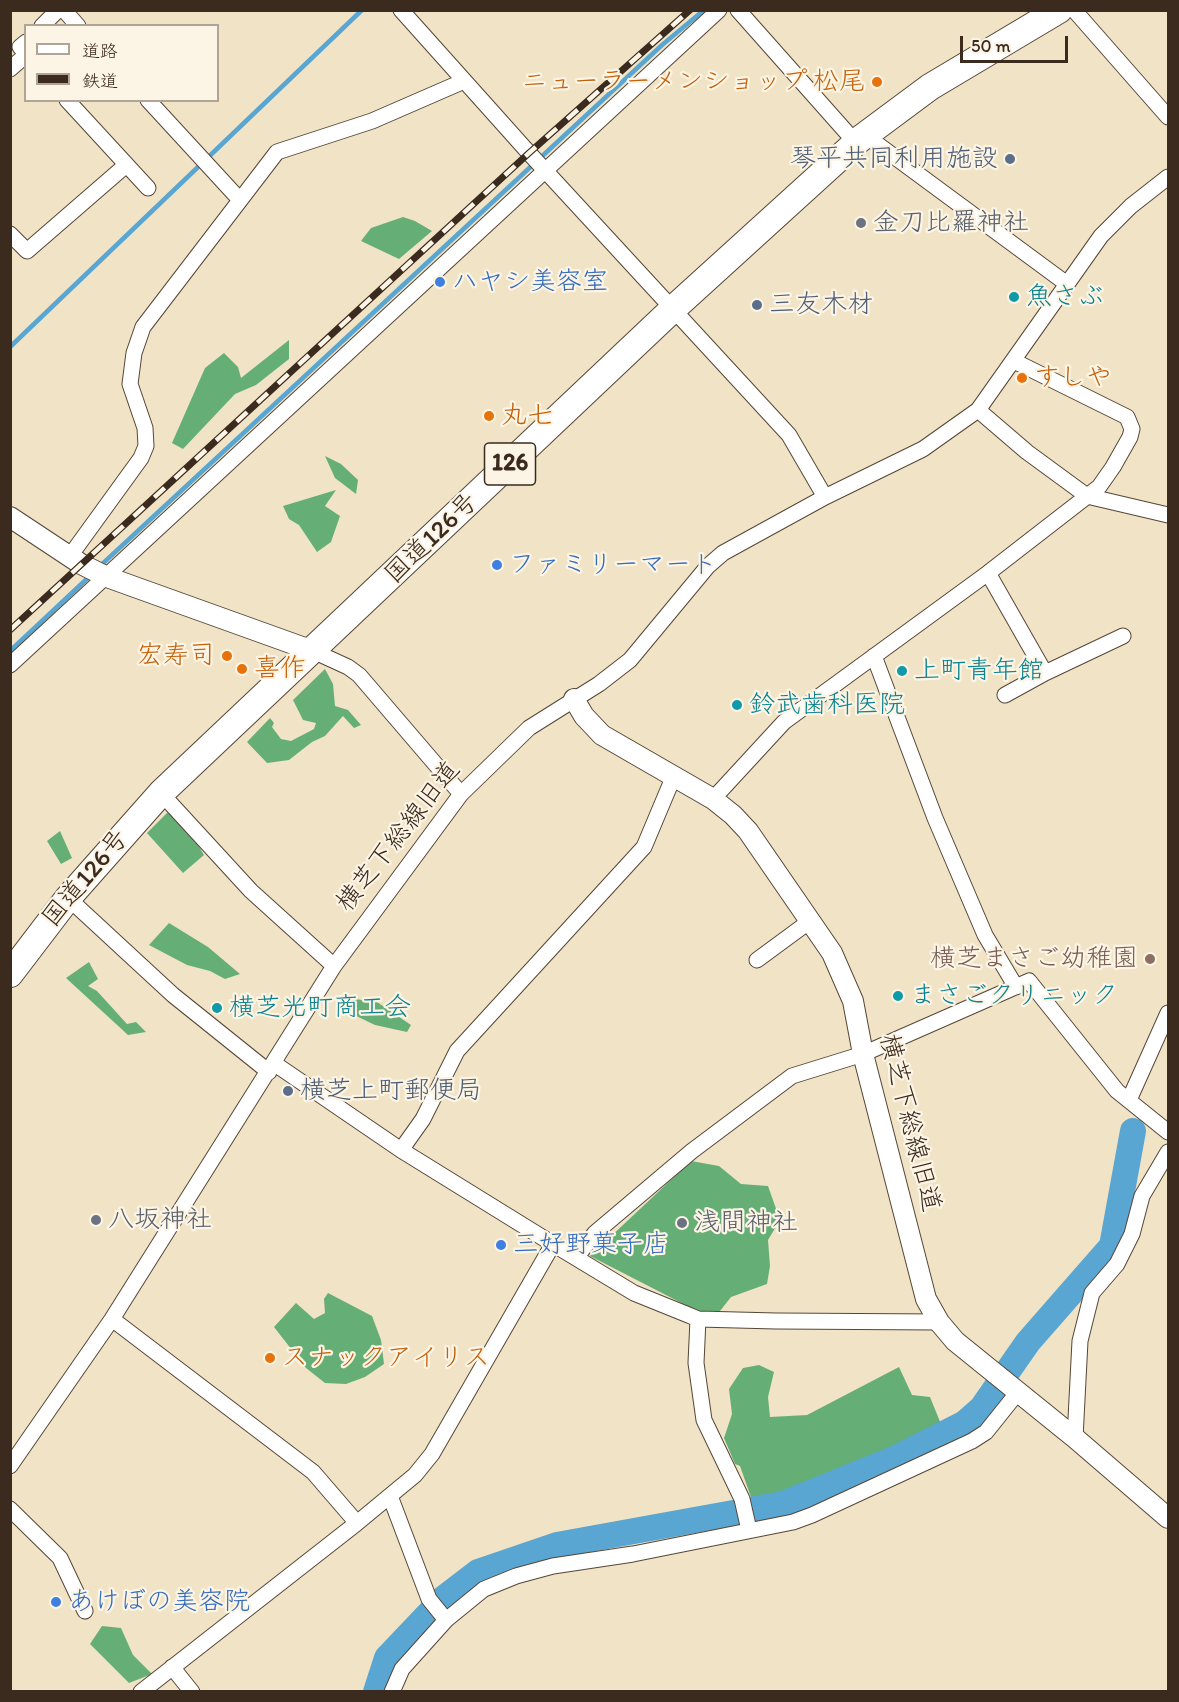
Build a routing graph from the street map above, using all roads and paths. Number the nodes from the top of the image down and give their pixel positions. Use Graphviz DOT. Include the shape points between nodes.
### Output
graph roads {
  1 [pos="58,10"];
  2 [pos="63,10"];
  3 [pos="401,10"];
  4 [pos="719,10"];
  5 [pos="738,10"];
  6 [pos="1059,10"];
  7 [pos="1074,10"];
  8 [pos="44,24"];
  9 [pos="76,24"];
  10 [pos="24,56"];
  11 [pos="10,69"];
  12 [pos="464,81"];
  13 [pos="69,102"];
  14 [pos="150,102"];
  15 [pos="1168,117"];
  16 [pos="860,139"];
  17 [pos="125,166"];
  18 [pos="545,170"];
  19 [pos="1168,177"];
  20 [pos="148,189"];
  21 [pos="240,200"];
  22 [pos="10,234"];
  23 [pos="1067,284"];
  24 [pos="674,308"];
  25 [pos="1014,361"];
  26 [pos="978,410"];
  27 [pos="1087,496"];
  28 [pos="825,497"];
  29 [pos="1168,515"];
  30 [pos="10,517"];
  31 [pos="78,561"];
  32 [pos="988,573"];
  33 [pos="105,576"];
  34 [pos="1123,636"];
  35 [pos="313,651"];
  36 [pos="874,656"];
  37 [pos="10,665"];
  38 [pos="1045,673"];
  39 [pos="1005,694"];
  40 [pos="574,699"];
  41 [pos="673,778"];
  42 [pos="162,793"];
  43 [pos="461,794"];
  44 [pos="713,799"];
  45 [pos="68,898"];
  46 [pos="810,921"];
  47 [pos="757,960"];
  48 [pos="334,966"];
  49 [pos="10,974"];
  50 [pos="1016,987"];
  51 [pos="1168,1012"];
  52 [pos="863,1054"];
  53 [pos="272,1068"];
  54 [pos="1129,1101"];
  55 [pos="1168,1131"];
  56 [pos="401,1150"];
  57 [pos="1168,1152"];
  58 [pos="553,1244"];
  59 [pos="576,1258"];
  60 [pos="112,1319"];
  61 [pos="698,1319"];
  62 [pos="939,1322"];
  63 [pos="1018,1392"];
  64 [pos="1075,1438"];
  65 [pos="10,1466"];
  66 [pos="390,1496"];
  67 [pos="10,1509"];
  68 [pos="1168,1518"];
  69 [pos="357,1523"];
  70 [pos="749,1527"];
  71 [pos="85,1611"];
  72 [pos="446,1620"];
  73 [pos="172,1667"];
  74 [pos="141,1692"];
  75 [pos="192,1692"];
  76 [pos="392,1692"];
  1 -- 8 [label="street"];
  2 -- 9 [label="street"];
  3 -- 12 [label="street"];
  4 -- 18 [label="street"];
  5 -- 16 [label="street"];
  6 -- 16 [label="highway, 国道126号 / 126" via="930,87"];
  7 -- 15 [label="street"];
  10 -- 11 [label="street"];
  12 -- 18 [label="street"];
  12 -- 21 [label="street" via="372,121 277,152"];
  13 -- 17 [label="street"];
  14 -- 21 [label="street"];
  16 -- 23 [label="street"];
  16 -- 24 [label="highway, 国道126号 / 126"];
  17 -- 20 [label="street"];
  17 -- 22 [label="street" via="27,252"];
  18 -- 24 [label="street"];
  18 -- 33 [label="street"];
  19 -- 23 [label="street" via="1101,236"];
  21 -- 31 [label="street" via="143,327 130,384 147,446"];
  23 -- 25 [label="street"];
  24 -- 28 [label="street" via="789,435"];
  24 -- 35 [label="highway, 国道126号 / 126"];
  25 -- 26 [label="street"];
  25 -- 27 [label="street" via="1120,412 1131,423 1130,438 1098,487"];
  26 -- 27 [label="street"];
  26 -- 28 [label="street" via="923,449"];
  27 -- 29 [label="street"];
  27 -- 32 [label="street"];
  28 -- 40 [label="street" via="723,553 630,660"];
  30 -- 31 [label="street"];
  31 -- 33 [label="street"];
  32 -- 36 [label="street"];
  32 -- 38 [label="street"];
  33 -- 35 [label="street"];
  33 -- 37 [label="street"];
  34 -- 38 [label="street"];
  35 -- 42 [label="highway, 国道126号 / 126"];
  35 -- 43 [label="street" via="359,675"];
  36 -- 44 [label="street" via="784,722"];
  36 -- 50 [label="street" via="935,818 985,935"];
  38 -- 39 [label="street"];
  40 -- 41 [label="street, 横芝下総線旧道" via="602,735"];
  40 -- 43 [label="street, 横芝下総線旧道" via="529,728"];
  41 -- 44 [label="street, 横芝下総線旧道"];
  41 -- 56 [label="street" via="644,847 457,1051 423,1119"];
  42 -- 45 [label="highway, 国道126号 / 126"];
  42 -- 48 [label="street" via="251,891"];
  43 -- 48 [label="street, 横芝下総線旧道"];
  44 -- 46 [label="street, 横芝下総線旧道" via="748,831"];
  45 -- 49 [label="highway, 国道126号 / 126"];
  45 -- 53 [label="street" via="173,995"];
  46 -- 47 [label="street"];
  46 -- 52 [label="street, 横芝下総線旧道" via="832,953 853,1001"];
  48 -- 53 [label="street, 横芝下総線旧道"];
  50 -- 52 [label="street"];
  50 -- 54 [label="street" via="1029,981"];
  51 -- 54 [label="street"];
  52 -- 59 [label="street" via="792,1076 692,1151 596,1233"];
  52 -- 62 [label="street, 横芝下総線旧道" via="926,1299"];
  53 -- 56 [label="street"];
  53 -- 60 [label="street, 横芝下総線旧道"];
  54 -- 55 [label="street"];
  56 -- 58 [label="street"];
  57 -- 64 [label="street" via="1142,1196 1132,1234 1117,1264 1092,1293 1080,1341"];
  58 -- 59 [label="street"];
  58 -- 66 [label="street" via="432,1454"];
  59 -- 61 [label="street" via="634,1293"];
  60 -- 65 [label="street, 横芝下総線旧道"];
  60 -- 69 [label="street" via="313,1472"];
  61 -- 62 [label="street"];
  61 -- 70 [label="street" via="696,1363 704,1420 745,1506"];
  62 -- 63 [label="street, 横芝下総線旧道" via="955,1341"];
  63 -- 64 [label="street, 横芝下総線旧道"];
  63 -- 70 [label="street" via="986,1432 972,1441 812,1515"];
  64 -- 68 [label="street, 横芝下総線旧道"];
  66 -- 69 [label="street"];
  66 -- 72 [label="street" via="429,1599"];
  67 -- 71 [label="street" via="60,1558"];
  69 -- 73 [label="street"];
  70 -- 72 [label="street" via="516,1576 484,1589"];
  72 -- 76 [label="street" via="402,1669"];
  73 -- 74 [label="street"];
  73 -- 75 [label="street"];
}
